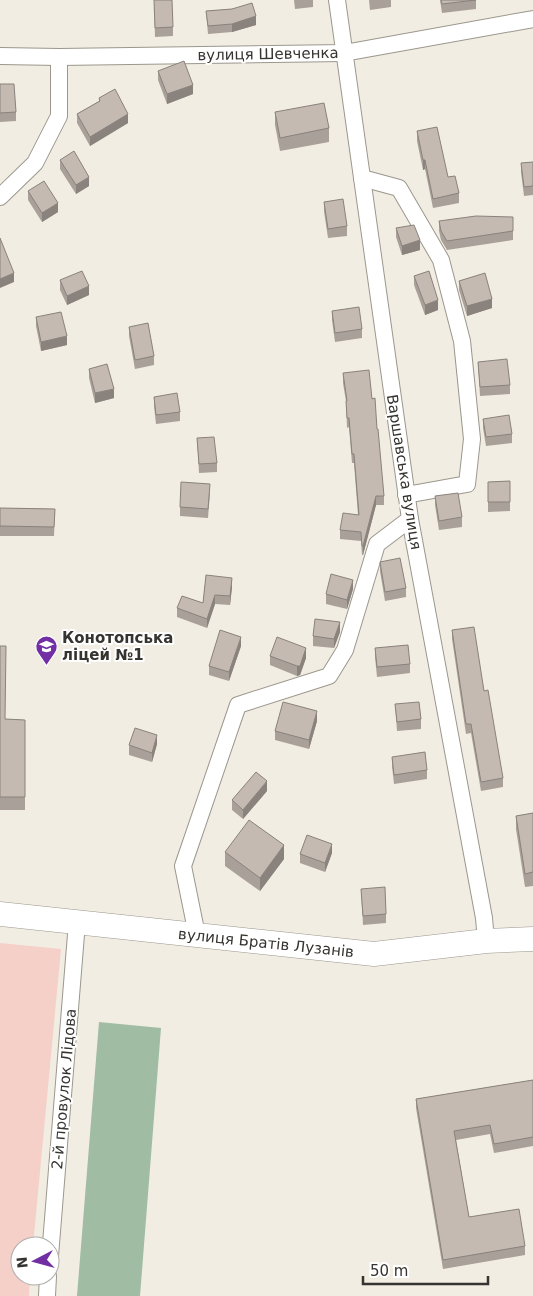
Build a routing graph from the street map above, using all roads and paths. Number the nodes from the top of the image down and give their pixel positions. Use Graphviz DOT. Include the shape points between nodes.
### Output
graph roads {
  1 [pos="337,0"];
  2 [pos="533,19"];
  3 [pos="344,53"];
  4 [pos="0,56"];
  5 [pos="59,57"];
  6 [pos="362,178"];
  7 [pos="0,197"];
  8 [pos="406,495"];
  9 [pos="410,519"];
  10 [pos="0,914"];
  11 [pos="77,922"];
  12 [pos="197,935"];
  13 [pos="533,939"];
  14 [pos="486,941"];
  15 [pos="52,1236"];
  1 -- 3 [label="street, Варшавська вулиця"];
  2 -- 3 [label="street, вулиця Шевченка"];
  3 -- 5 [label="street, вулиця Шевченка"];
  3 -- 6 [label="street, Варшавська вулиця"];
  4 -- 5 [label="street, вулиця Шевченка"];
  5 -- 7 [label="street" via="59,116 35,163"];
  6 -- 8 [label="street, Варшавська вулиця"];
  6 -- 8 [label="street" via="398,188 441,260 462,341 472,439 468,484"];
  8 -- 9 [label="street, Варшавська вулиця"];
  9 -- 12 [label="street" via="377,544 345,650 328,676 238,706 183,866"];
  9 -- 14 [label="street, Варшавська вулиця"];
  10 -- 11 [label="main road, вулиця Братів Лузанів"];
  11 -- 12 [label="main road, вулиця Братів Лузанів"];
  11 -- 15 [label="street, 2-й провулок Лідова"];
  12 -- 14 [label="main road, вулиця Братів Лузанів" via="374,954"];
  13 -- 14 [label="main road, вулиця Братів Лузанів"];
}
